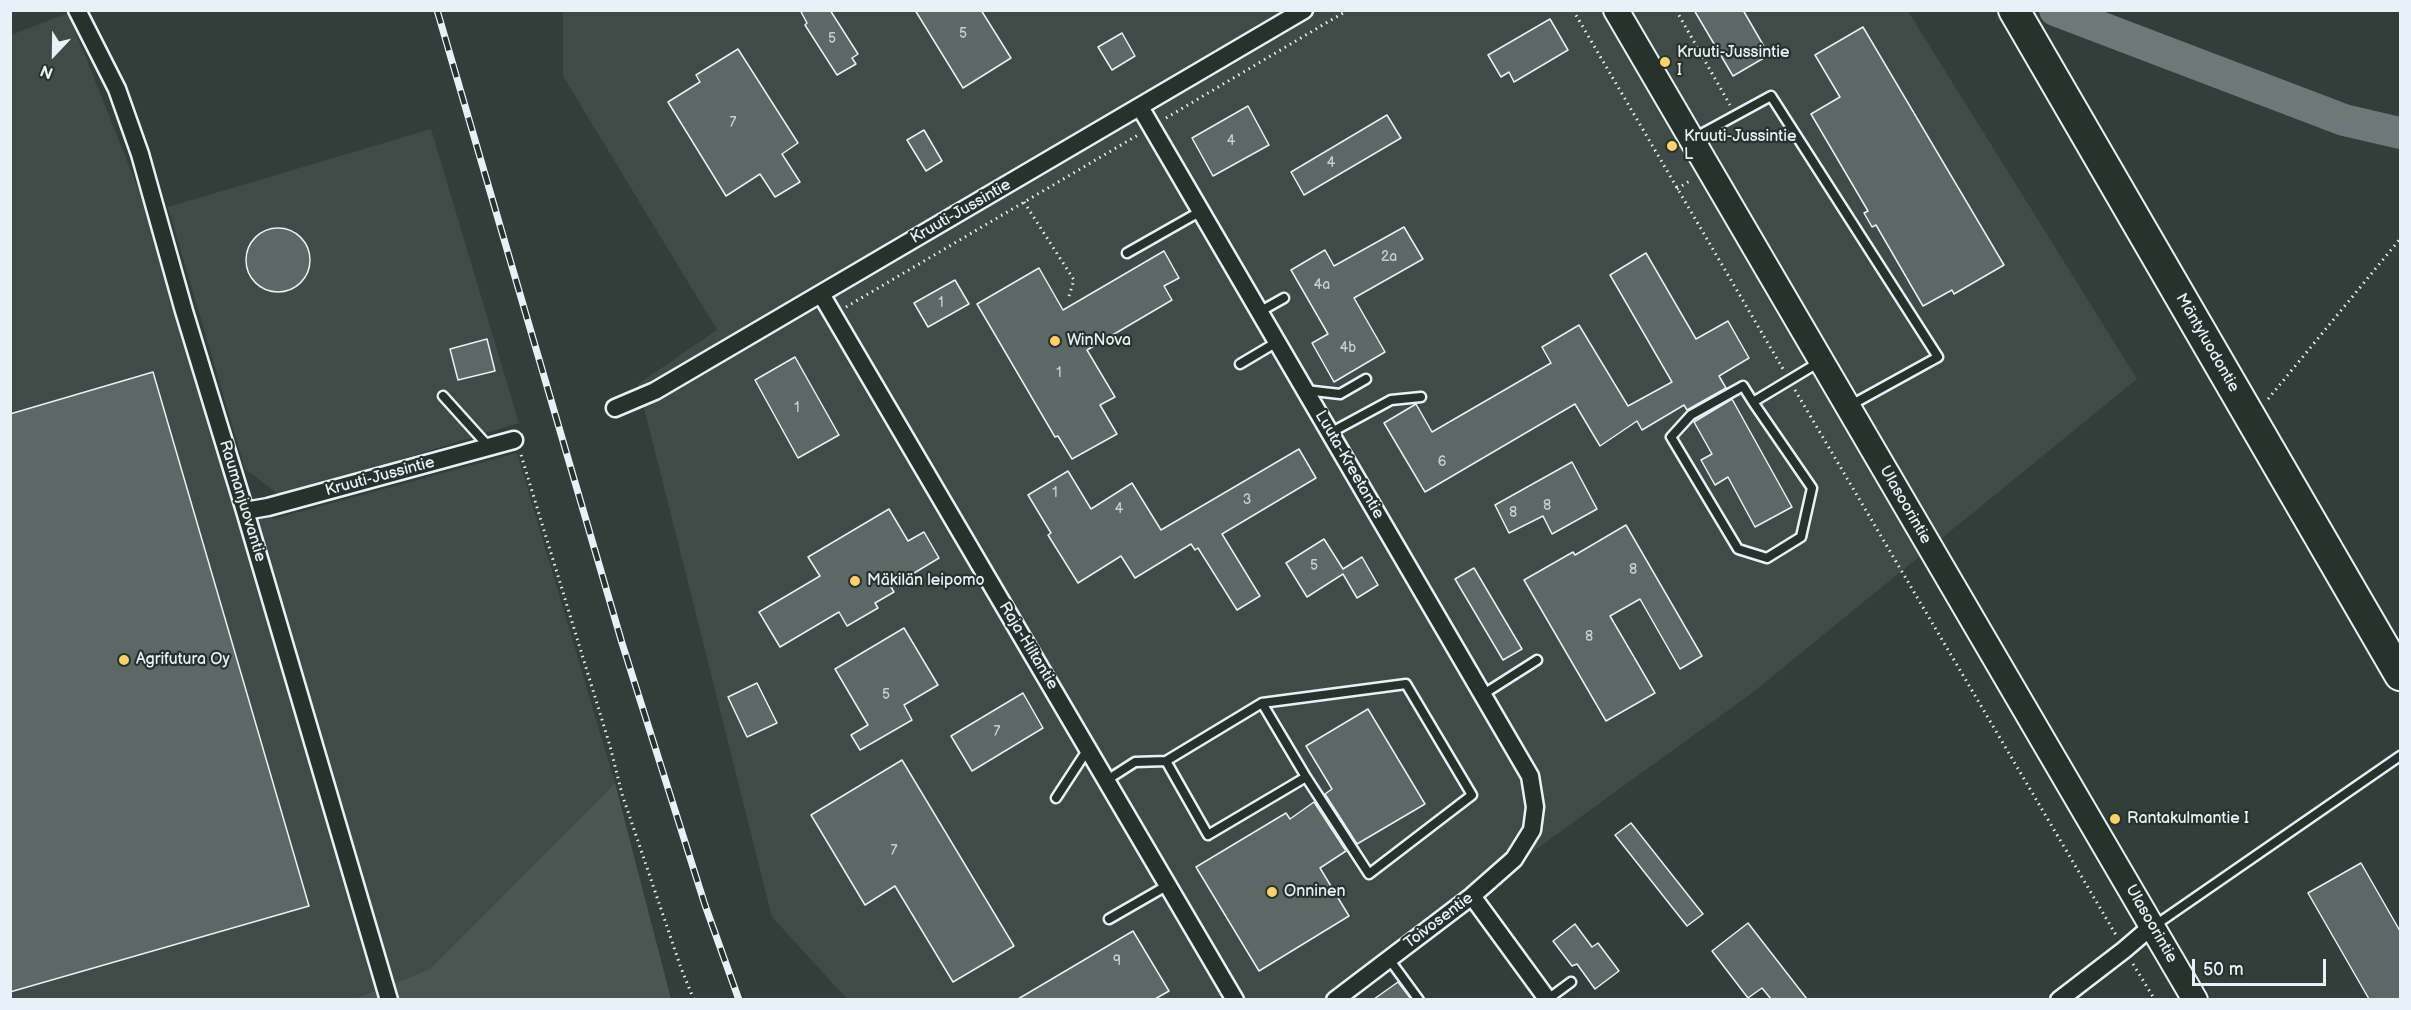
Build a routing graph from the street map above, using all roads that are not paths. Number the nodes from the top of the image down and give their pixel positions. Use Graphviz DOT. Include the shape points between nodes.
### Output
graph roads {
  1 [pos="77,10"];
  2 [pos="1304,10"];
  3 [pos="1616,10"];
  4 [pos="2019,19"];
  5 [pos="1140,107"];
  6 [pos="1691,139"];
  7 [pos="1201,211"];
  8 [pos="1127,253"];
  9 [pos="821,294"];
  10 [pos="1284,298"];
  11 [pos="1259,312"];
  12 [pos="1277,342"];
  13 [pos="1821,361"];
  14 [pos="1240,364"];
  15 [pos="1366,379"];
  16 [pos="1305,390"];
  17 [pos="443,396"];
  18 [pos="1421,397"];
  19 [pos="1753,402"];
  20 [pos="1848,407"];
  21 [pos="615,408"];
  22 [pos="1330,433"];
  23 [pos="514,440"];
  24 [pos="490,447"];
  25 [pos="245,512"];
  26 [pos="1537,660"];
  27 [pos="2400,675"];
  28 [pos="1482,695"];
  29 [pos="1262,703"];
  30 [pos="1088,748"];
  31 [pos="2400,756"];
  32 [pos="1166,761"];
  33 [pos="1306,777"];
  34 [pos="1107,780"];
  35 [pos="1056,798"];
  36 [pos="1532,830"];
  37 [pos="1168,885"];
  38 [pos="1472,896"];
  39 [pos="1109,919"];
  40 [pos="2152,926"];
  41 [pos="1389,958"];
  42 [pos="1571,982"];
  43 [pos="389,999"];
  44 [pos="1235,999"];
  45 [pos="1335,999"];
  46 [pos="1419,999"];
  47 [pos="1548,999"];
  48 [pos="2059,999"];
  49 [pos="2195,999"];
  1 -- 25 [label="street, Raumanjuovantie" via="117,89 140,153"];
  2 -- 5 [label="street, Kruuti-Jussintie"];
  3 -- 6 [label="street, Ulasoorintie"];
  4 -- 27 [label="highway, Mäntyluodontie"];
  5 -- 7 [label="street, Luuta-Kreetantie"];
  5 -- 9 [label="street, Kruuti-Jussintie"];
  6 -- 13 [label="street, Ulasoorintie"];
  6 -- 20 [label="lane" via="1771,96 1938,357"];
  7 -- 8 [label="lane"];
  7 -- 11 [label="street, Luuta-Kreetantie"];
  9 -- 21 [label="street, Kruuti-Jussintie" via="655,391"];
  9 -- 30 [label="street, Raja-Hiltantie"];
  10 -- 11 [label="lane"];
  11 -- 12 [label="street, Luuta-Kreetantie"];
  12 -- 14 [label="lane"];
  12 -- 16 [label="street, Luuta-Kreetantie"];
  13 -- 19 [label="lane"];
  13 -- 20 [label="street, Ulasoorintie"];
  15 -- 16 [label="lane" via="1340,394"];
  16 -- 22 [label="street, Luuta-Kreetantie"];
  17 -- 24 [label="lane"];
  18 -- 22 [label="lane" via="1391,400"];
  19 -- 19 [label="lane" via="1812,488 1801,537 1767,558 1737,549 1671,437 1690,415 1743,386"];
  20 -- 40 [label="street, Ulasoorintie"];
  22 -- 28 [label="street, Luuta-Kreetantie"];
  23 -- 24 [label="street, Kruuti-Jussintie"];
  24 -- 25 [label="street, Kruuti-Jussintie"];
  25 -- 43 [label="street, Raumanjuovantie"];
  26 -- 28 [label="lane"];
  28 -- 36 [label="street, Luuta-Kreetantie" via="1530,776 1535,807"];
  29 -- 32 [label="lane"];
  29 -- 33 [label="lane"];
  29 -- 33 [label="lane" via="1406,684 1472,795 1369,874"];
  30 -- 34 [label="street, Raja-Hiltantie"];
  30 -- 35 [label="lane"];
  31 -- 40 [label="lane"];
  32 -- 33 [label="lane" via="1208,835"];
  32 -- 34 [label="lane" via="1135,762"];
  34 -- 37 [label="street, Raja-Hiltantie"];
  36 -- 38 [label="street, Toivosentie" via="1514,859"];
  37 -- 39 [label="lane"];
  37 -- 44 [label="street, Raja-Hiltantie"];
  38 -- 41 [label="street, Toivosentie"];
  38 -- 47 [label="street"];
  40 -- 48 [label="street"];
  40 -- 49 [label="street, Ulasoorintie"];
  41 -- 45 [label="street, Toivosentie"];
  41 -- 46 [label="lane"];
  42 -- 47 [label="lane"];
}
